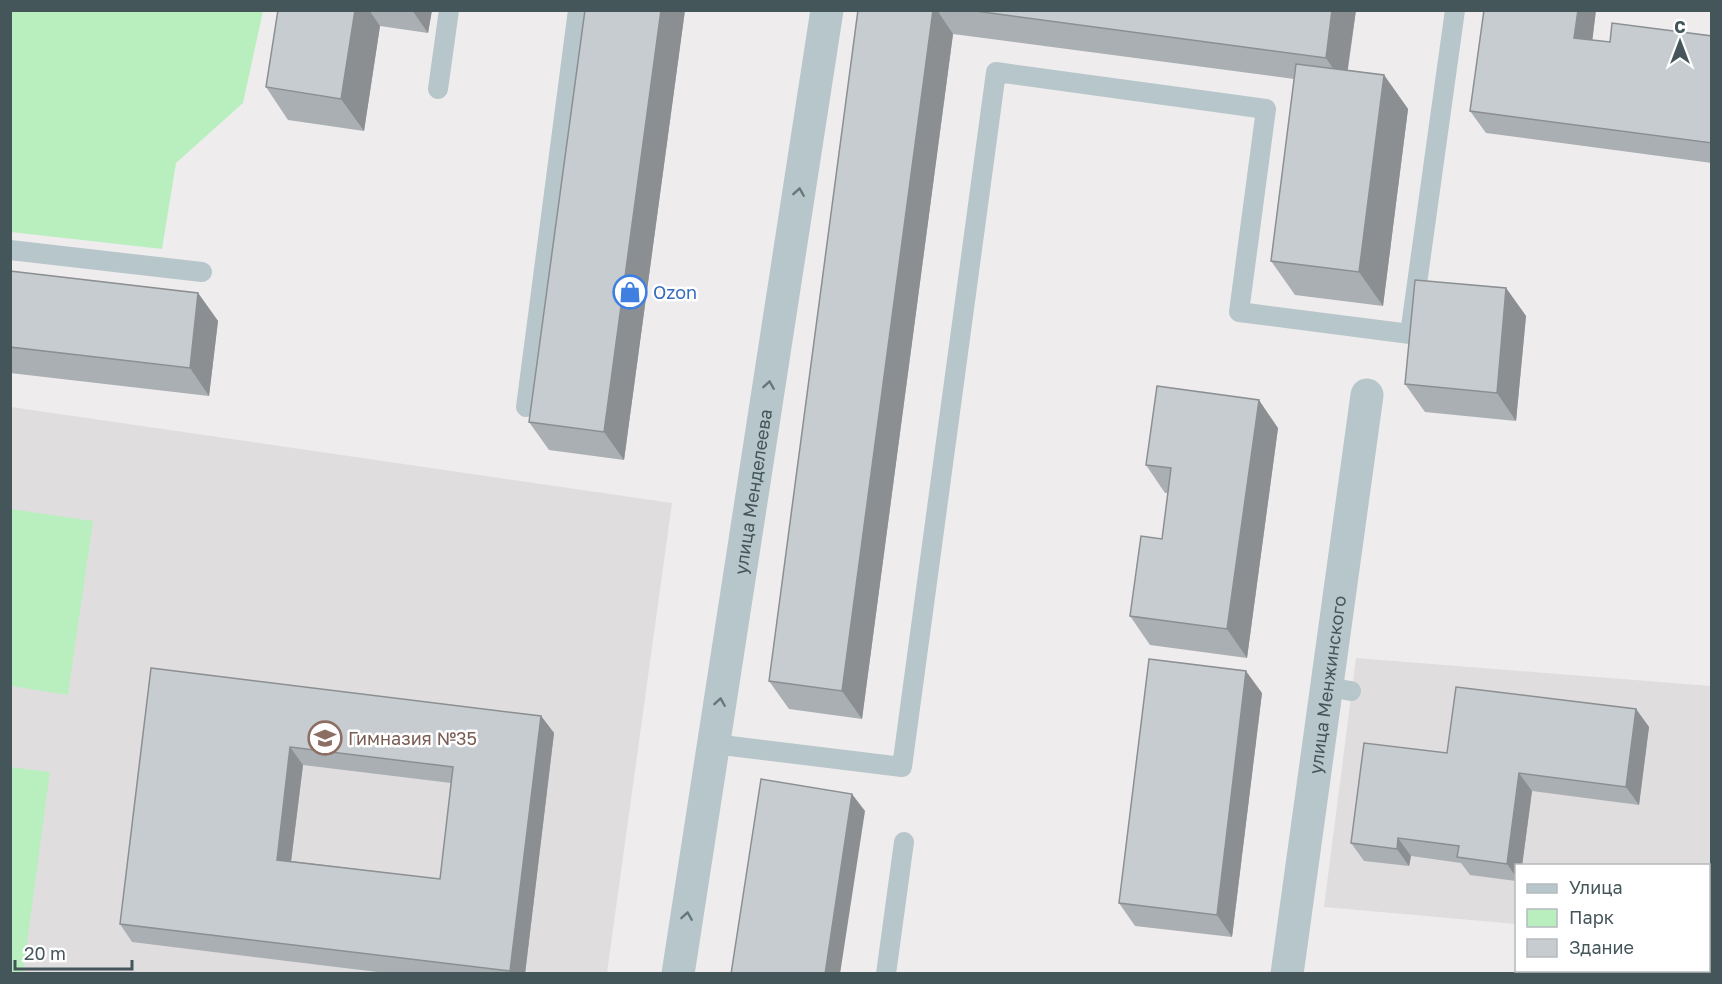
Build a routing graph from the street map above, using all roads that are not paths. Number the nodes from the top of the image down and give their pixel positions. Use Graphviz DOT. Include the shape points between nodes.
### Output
graph roads {
  1 [pos="449,10"];
  2 [pos="578,10"];
  3 [pos="827,10"];
  4 [pos="1455,10"];
  5 [pos="438,88"];
  6 [pos="10,250"];
  7 [pos="202,272"];
  8 [pos="1367,395"];
  9 [pos="526,407"];
  10 [pos="714,744"];
  11 [pos="904,842"];
  12 [pos="678,974"];
  13 [pos="886,974"];
  14 [pos="1287,974"];
  1 -- 5 [label="lane"];
  2 -- 9 [label="lane"];
  10 -- 3 [label="street, улица Менделеева, one-way"];
  4 -- 10 [label="lane" via="1410,334 1239,312 1266,109 996,72 902,766"];
  6 -- 7 [label="lane"];
  8 -- 14 [label="street, улица Менжинского" via="1339,689"];
  12 -- 10 [label="street, улица Менделеева, one-way"];
  11 -- 13 [label="lane"];
}
